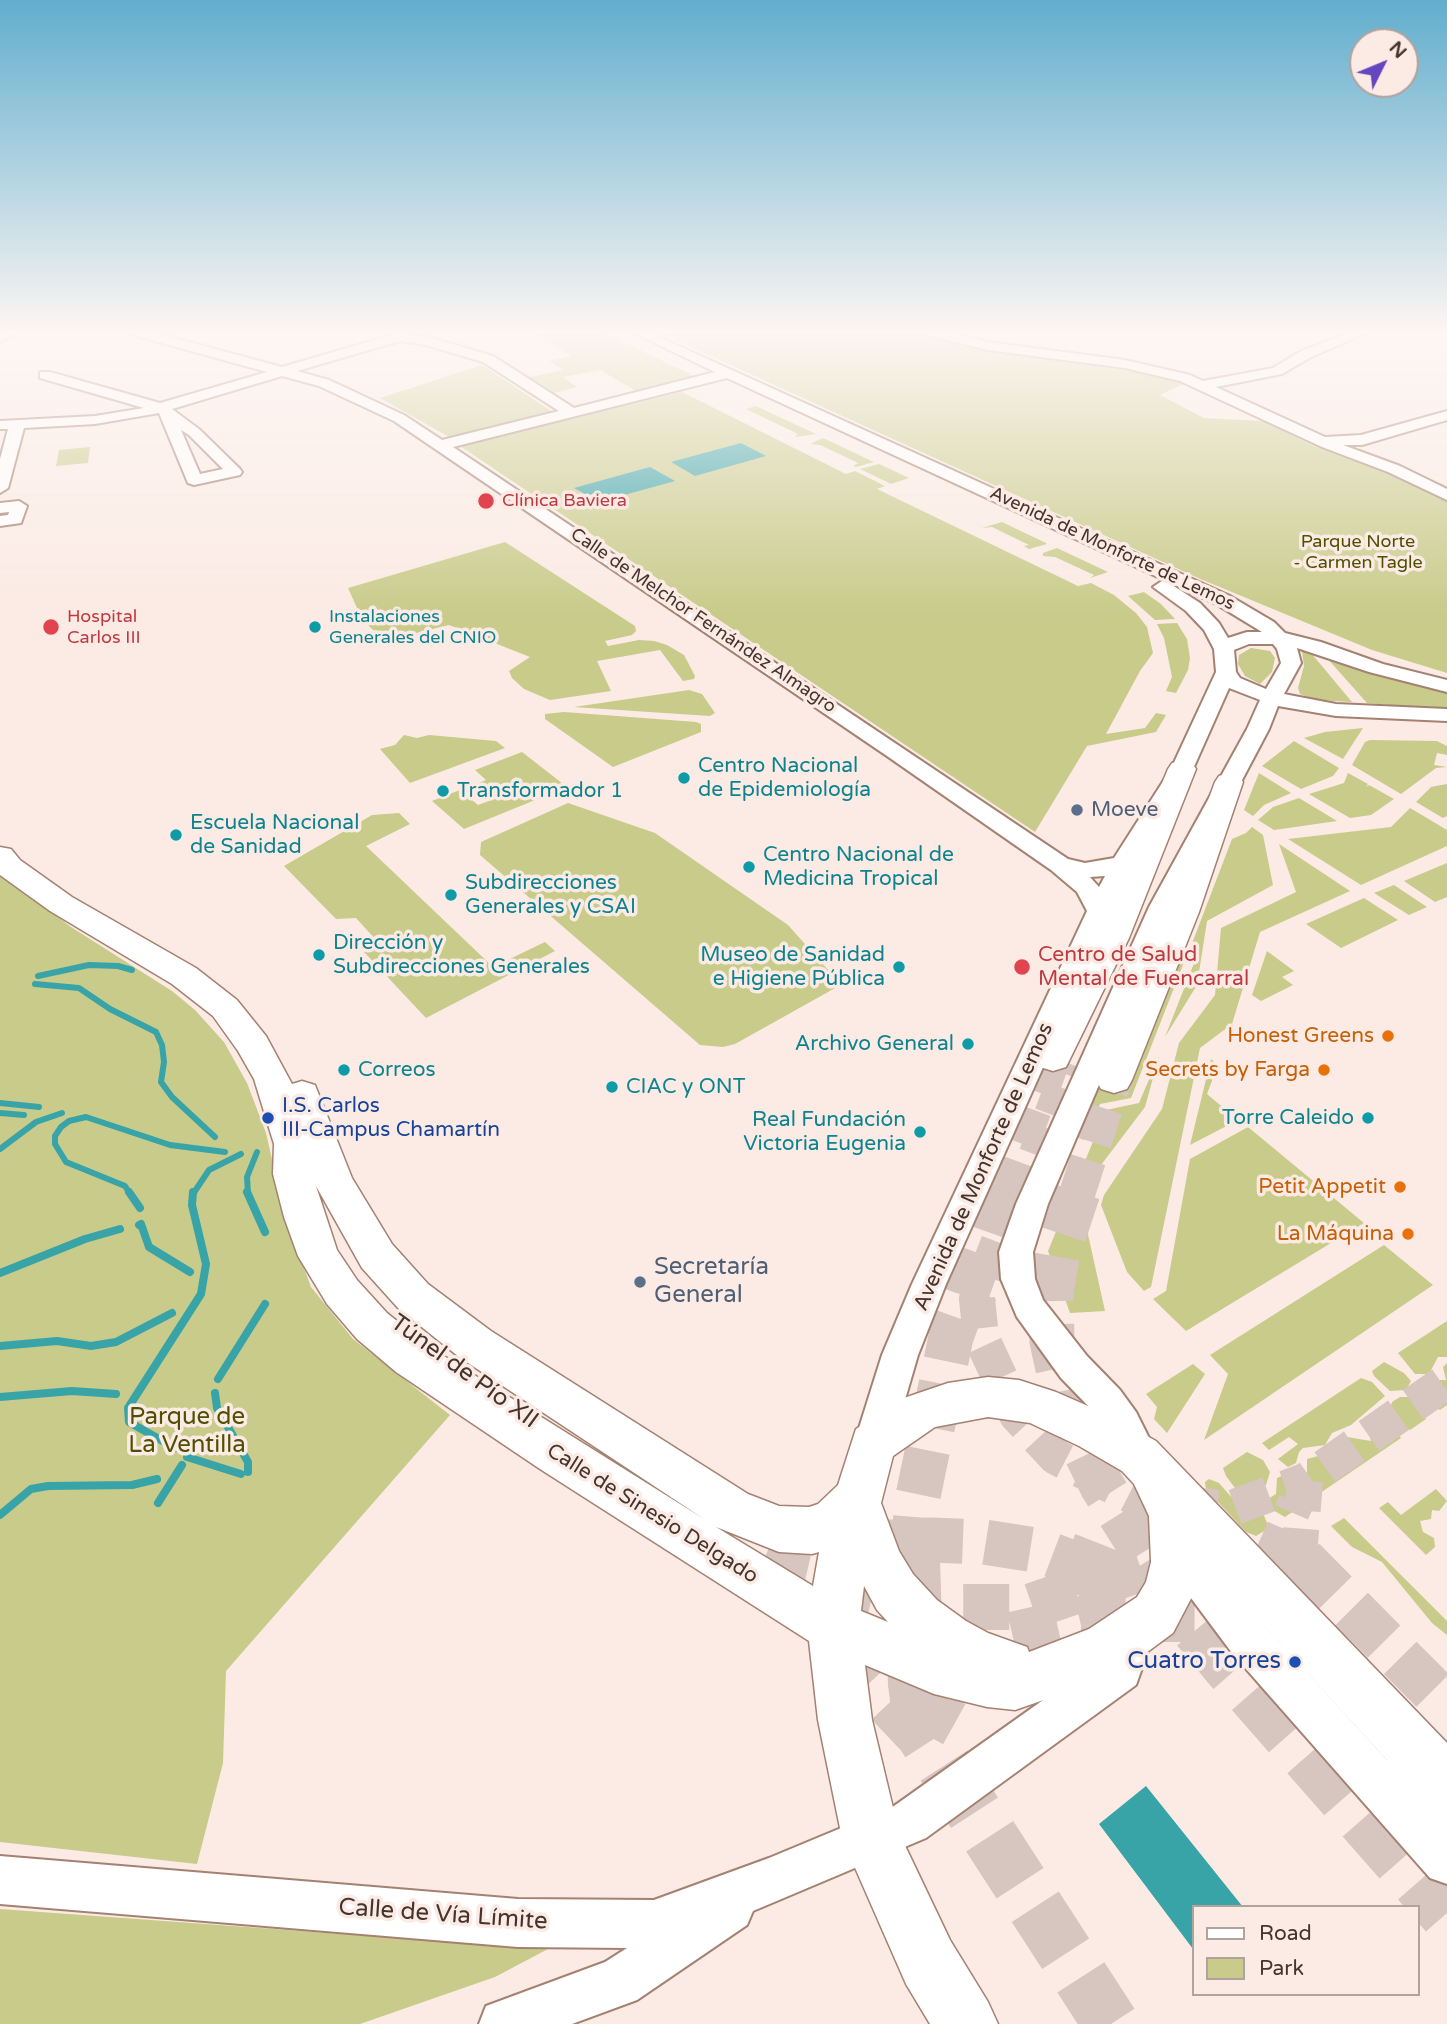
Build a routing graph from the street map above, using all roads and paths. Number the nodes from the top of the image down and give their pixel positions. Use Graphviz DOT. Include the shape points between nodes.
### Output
graph roads {
  1 [pos="17,426"];
  2 [pos="172,426"];
  3 [pos="187,426"];
  4 [pos="411,426"];
  5 [pos="517,426"];
  6 [pos="828,426"];
  7 [pos="835,426"];
  8 [pos="1290,426"];
  9 [pos="1408,426"];
  10 [pos="1362,440"];
  11 [pos="1327,444"];
  12 [pos="442,445"];
  13 [pos="1344,450"];
  14 [pos="1394,469"];
  15 [pos="0,488"];
  16 [pos="1447,495"];
  17 [pos="0,508"];
  18 [pos="0,521"];
  19 [pos="1281,638"];
  20 [pos="1224,649"];
  21 [pos="1226,672"];
  22 [pos="1447,685"];
  23 [pos="1271,698"];
  24 [pos="1363,712"];
  25 [pos="1447,715"];
  26 [pos="1447,722"];
  27 [pos="1182,769"];
  28 [pos="1229,782"];
  29 [pos="0,828"];
  30 [pos="0,856"];
  31 [pos="1125,863"];
  32 [pos="1059,865"];
  33 [pos="1106,924"];
  34 [pos="1060,1061"];
  35 [pos="1114,1080"];
  36 [pos="305,1141"];
  37 [pos="573,1437"];
  38 [pos="873,1444"];
  39 [pos="1145,1463"];
  40 [pos="856,1500"];
  41 [pos="1174,1530"];
  42 [pos="1222,1574"];
  43 [pos="1145,1623"];
  44 [pos="833,1626"];
  45 [pos="1049,1671"];
  46 [pos="1356,1725"];
  47 [pos="1447,1784"];
  48 [pos="1447,1826"];
  49 [pos="871,1838"];
  50 [pos="1447,1861"];
  51 [pos="0,1880"];
  52 [pos="770,1881"];
  53 [pos="504,2024"];
  54 [pos="966,2024"];
  1 -- 15 [label="street"];
  2 -- 3 [label="street" via="194,480 233,472"];
  4 -- 12 [label="street, Calle de Melchor Fernández Almagro"];
  5 -- 12 [label="street"];
  6 -- 20 [label="street, Avenida de Monforte de Lemos" via="1154,582 1203,617"];
  7 -- 19 [label="street, Avenida de Monforte de Lemos" via="1223,600"];
  8 -- 11 [label="street"];
  9 -- 10 [label="street"];
  10 -- 11 [label="street"];
  10 -- 13 [label="street" via="1362,447"];
  10 -- 14 [label="street"];
  11 -- 13 [label="street"];
  12 -- 32 [label="street, Calle de Melchor Fernández Almagro"];
  13 -- 14 [label="street"];
  14 -- 16 [label="street"];
  17 -- 18 [label="street" via="19,506 15,519"];
  19 -- 20 [label="street" via="1247,638"];
  19 -- 22 [label="street"];
  19 -- 23 [label="street" via="1291,663"];
  20 -- 21 [label="street, Avenida de Monforte de Lemos"];
  21 -- 23 [label="street" via="1241,686"];
  21 -- 27 [label="street, Avenida de Monforte de Lemos"];
  23 -- 24 [label="street" via="1319,709"];
  23 -- 28 [label="street"];
  24 -- 25 [label="street"];
  24 -- 26 [label="street"];
  27 -- 31 [label="street, Avenida de Monforte de Lemos"];
  27 -- 33 [label="main road"];
  28 -- 35 [label="main road" via="1183,912"];
  28 -- 39 [label="street" via="1161,907 1032,1204 1016,1252 1018,1279 1029,1307 1074,1367 1107,1401"];
  29 -- 36 [label="main road, Calle de Sinesio Delgado" via="48,877 206,968 246,1001 278,1044 296,1079"];
  30 -- 36 [label="main road, Calle de Sinesio Delgado" via="61,904 184,976 225,1008 253,1045"];
  31 -- 32 [label="street, Calle de Melchor Fernández Almagro" via="1085,870"];
  31 -- 33 [label="street, Avenida de Monforte de Lemos"];
  32 -- 33 [label="street, Calle de Melchor Fernández Almagro" via="1087,888"];
  33 -- 34 [label="main road"];
  33 -- 38 [label="street, Avenida de Monforte de Lemos" via="929,1284 900,1354"];
  36 -- 37 [label="main road, Túnel de Pío XII" via="334,1251 375,1307 439,1360"];
  36 -- 40 [label="main road, Calle de Sinesio Delgado" via="377,1256 413,1296 475,1344 731,1510 779,1529 812,1531 835,1520"];
  36 -- 44 [label="main road, Calle de Sinesio Delgado" via="296,1185 304,1217 319,1256 372,1326 412,1359 546,1447"];
  38 -- 39 [label="main road" via="920,1412 988,1397 1040,1406"];
  38 -- 40 [label="main road, Avenida de Monforte de Lemos"];
  39 -- 41 [label="main road" via="1173,1515"];
  39 -- 42 [label="main road"];
  40 -- 44 [label="main road, Avenida de Monforte de Lemos"];
  40 -- 45 [label="main road" via="878,1563 895,1592 919,1618 979,1657 1013,1668"];
  41 -- 42 [label="street"];
  41 -- 43 [label="main road" via="1176,1562 1169,1591"];
  42 -- 43 [label="street"];
  42 -- 47 [label="main road"];
  42 -- 50 [label="street" via="1280,1675"];
  43 -- 45 [label="main road" via="1079,1662"];
  43 -- 49 [label="street, Calle de Vía Límite" via="1121,1670 910,1822"];
  44 -- 45 [label="main road, Calle de Sinesio Delgado" via="934,1667 986,1680 1015,1683"];
  44 -- 49 [label="main road" via="845,1720"];
  46 -- 48 [label="street"];
  49 -- 52 [label="street, Calle de Vía Límite"];
  49 -- 54 [label="main road" via="928,1962"];
  51 -- 52 [label="street, Calle de Vía Límite" via="518,1923 654,1924"];
  52 -- 53 [label="street" via="619,1982"];
}
